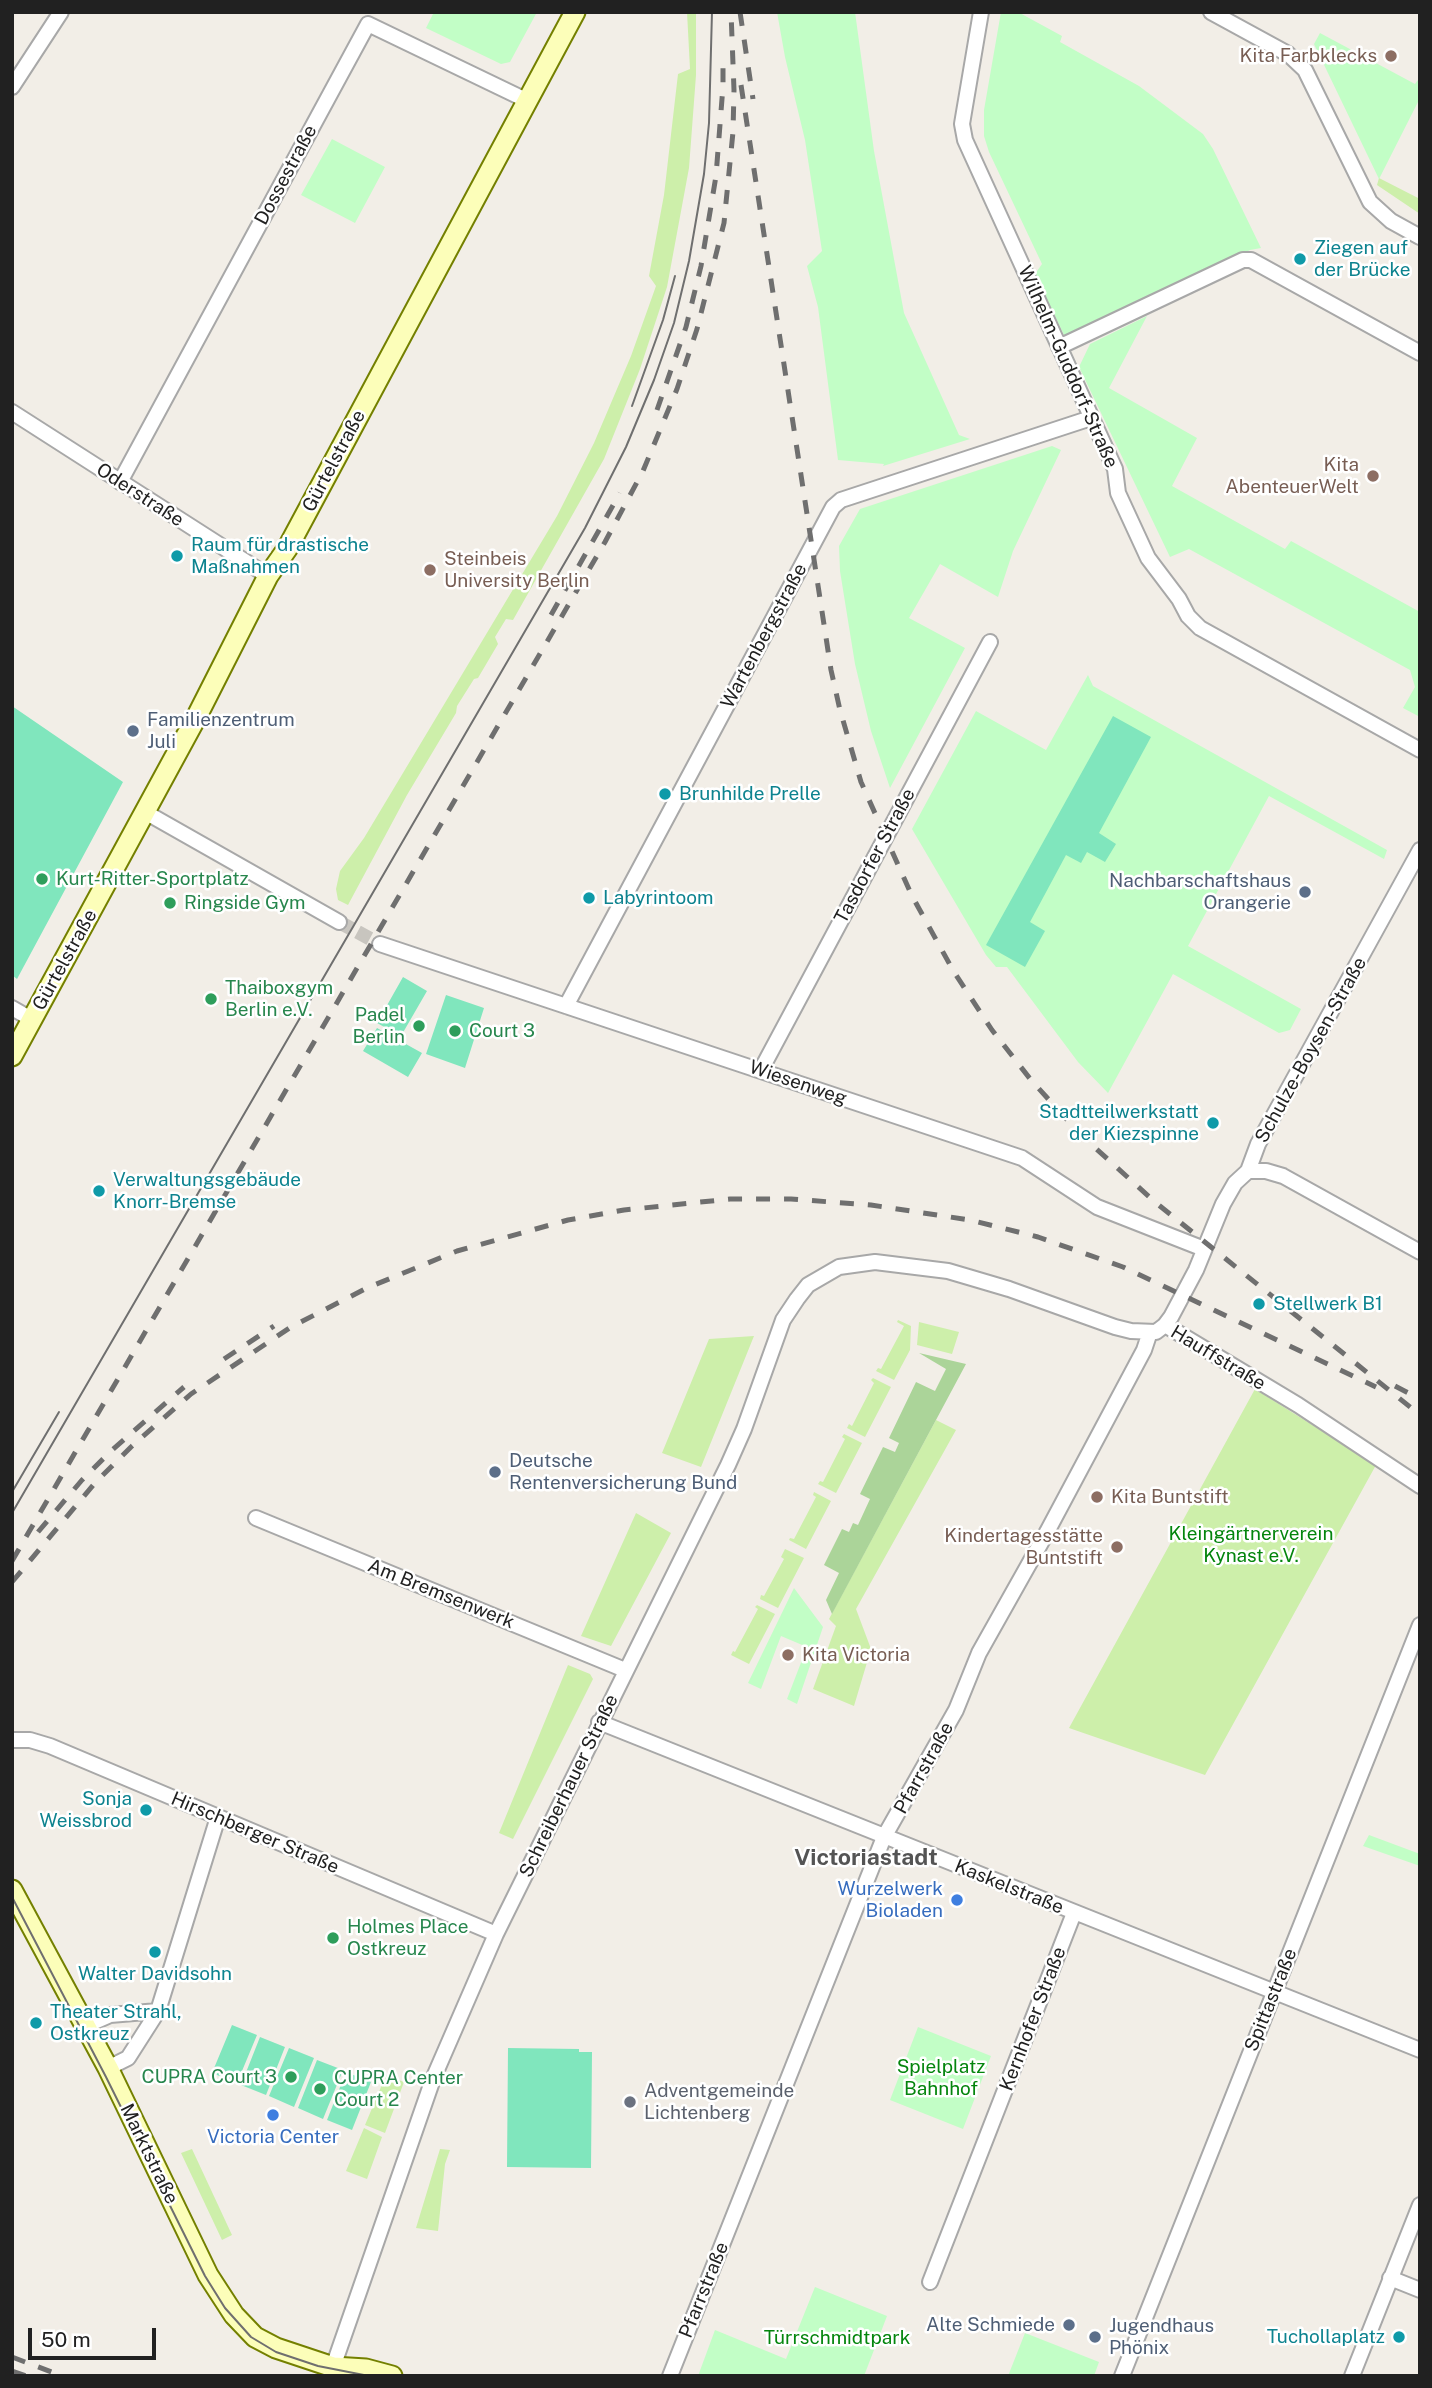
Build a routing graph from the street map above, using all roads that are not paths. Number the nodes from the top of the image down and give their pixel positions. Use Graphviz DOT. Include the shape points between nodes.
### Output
graph roads {
  1 [pos="61,12"];
  2 [pos="575,12"];
  3 [pos="981,12"];
  4 [pos="1211,12"];
  5 [pos="12,88"];
  6 [pos="528,101"];
  7 [pos="1420,237"];
  8 [pos="1059,347"];
  9 [pos="1420,353"];
  10 [pos="12,412"];
  11 [pos="1091,418"];
  12 [pos="120,482"];
  13 [pos="268,576"];
  14 [pos="990,642"];
  15 [pos="1420,750"];
  16 [pos="145,812"];
  17 [pos="1420,850"];
  18 [pos="339,922"];
  19 [pos="380,944"];
  20 [pos="566,1006"];
  21 [pos="12,1008"];
  22 [pos="33,1020"];
  23 [pos="12,1056"];
  24 [pos="761,1070"];
  25 [pos="1248,1171"];
  26 [pos="1204,1250"];
  27 [pos="1420,1252"];
  28 [pos="875,1262"];
  29 [pos="1165,1325"];
  30 [pos="1150,1332"];
  31 [pos="1420,1486"];
  32 [pos="256,1518"];
  33 [pos="1420,1625"];
  34 [pos="625,1670"];
  35 [pos="599,1723"];
  36 [pos="12,1740"];
  37 [pos="218,1817"];
  38 [pos="884,1837"];
  39 [pos="12,1890"];
  40 [pos="1074,1913"];
  41 [pos="496,1934"];
  42 [pos="1274,1992"];
  43 [pos="158,2011"];
  44 [pos="85,2026"];
  45 [pos="1420,2050"];
  46 [pos="108,2068"];
  47 [pos="1420,2205"];
  48 [pos="1390,2278"];
  49 [pos="930,2282"];
  50 [pos="1420,2290"];
  51 [pos="338,2371"];
  52 [pos="392,2376"];
  53 [pos="670,2376"];
  54 [pos="1122,2376"];
  55 [pos="1352,2376"];
  1 -- 5 [label="street"];
  2 -- 6 [label="main road, Gürtelstraße"];
  3 -- 8 [label="street, Wilhelm-Guddorf-Straße" via="963,131"];
  4 -- 7 [label="street" via="1288,54 1306,70 1370,202 1391,221"];
  6 -- 12 [label="street, Dossestraße" via="368,24"];
  6 -- 13 [label="main road, Gürtelstraße" via="287,549"];
  8 -- 9 [label="street" via="1251,260"];
  8 -- 11 [label="street, Wilhelm-Guddorf-Straße"];
  10 -- 12 [label="street, Oderstraße"];
  11 -- 15 [label="street, Wilhelm-Guddorf-Straße" via="1115,469 1118,494 1148,558 1194,622"];
  11 -- 20 [label="street, Wartenbergstraße" via="841,500 833,507"];
  12 -- 13 [label="street, Oderstraße"];
  13 -- 16 [label="main road, Gürtelstraße"];
  14 -- 24 [label="street, Tasdorfer Straße"];
  16 -- 18 [label="street"];
  16 -- 22 [label="main road, Gürtelstraße"];
  17 -- 25 [label="street, Schulze-Boysen-Straße" via="1258,1144"];
  19 -- 20 [label="street, Wiesenweg"];
  20 -- 24 [label="street, Wiesenweg"];
  21 -- 22 [label="street"];
  22 -- 23 [label="main road, Gürtelstraße"];
  24 -- 26 [label="street, Wiesenweg" via="1022,1158 1097,1207"];
  25 -- 26 [label="street, Schulze-Boysen-Straße" via="1223,1203"];
  25 -- 27 [label="street" via="1283,1176"];
  26 -- 29 [label="street"];
  28 -- 30 [label="street, Hauffstraße" via="948,1271 1115,1327"];
  28 -- 34 [label="street, Schreiberhauer Straße" via="839,1268 808,1285 783,1320 744,1429"];
  29 -- 30 [label="street, Hauffstraße"];
  29 -- 31 [label="street, Hauffstraße"];
  30 -- 38 [label="street, Pfarrstraße" via="1136,1366 979,1653 953,1717"];
  32 -- 34 [label="street, Am Bremsenwerk"];
  33 -- 42 [label="street, Spittastraße"];
  34 -- 35 [label="street, Schreiberhauer Straße"];
  35 -- 38 [label="street, Kaskelstraße"];
  35 -- 41 [label="street, Schreiberhauer Straße"];
  36 -- 37 [label="street, Hirschberger Straße" via="50,1746"];
  37 -- 41 [label="street, Hirschberger Straße"];
  37 -- 43 [label="street"];
  38 -- 40 [label="street, Kaskelstraße"];
  38 -- 53 [label="street, Pfarrstraße"];
  39 -- 44 [label="main road, Marktstraße"];
  40 -- 42 [label="street, Kaskelstraße"];
  40 -- 49 [label="street, Kernhofer Straße"];
  41 -- 51 [label="street, Schreiberhauer Straße" via="433,2079"];
  42 -- 45 [label="street, Kaskelstraße"];
  42 -- 54 [label="street, Spittastraße"];
  43 -- 44 [label="street" via="110,2015"];
  43 -- 46 [label="street" via="128,2058"];
  44 -- 46 [label="main road, Marktstraße"];
  46 -- 51 [label="main road, Marktstraße" via="208,2275 229,2308 266,2343"];
  47 -- 48 [label="street"];
  48 -- 50 [label="street"];
  48 -- 55 [label="street"];
  51 -- 52 [label="main road, Marktstraße" via="366,2369"];
}
